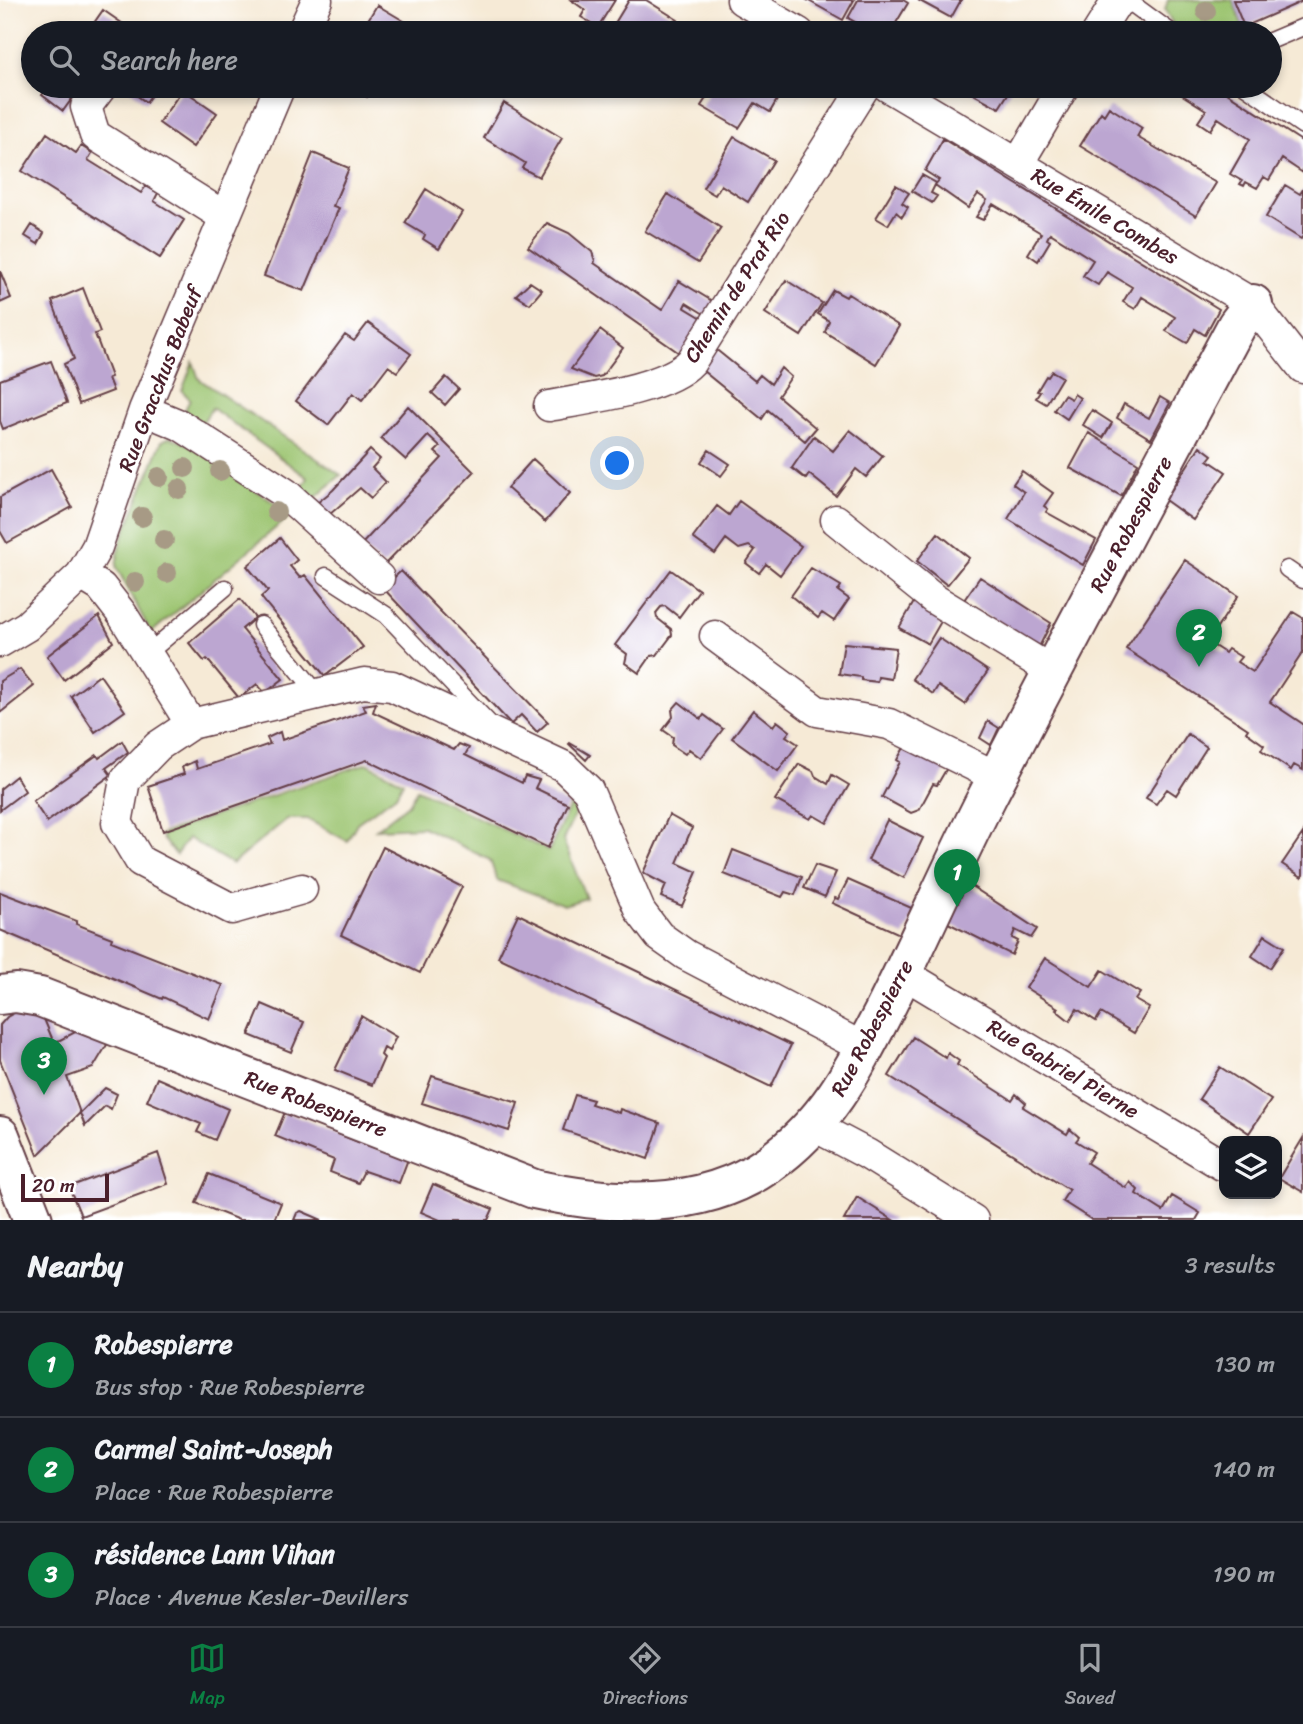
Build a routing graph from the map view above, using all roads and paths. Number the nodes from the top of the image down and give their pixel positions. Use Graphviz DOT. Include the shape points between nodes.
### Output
graph roads {
  1 [pos="317,0"];
  2 [pos="742,0"];
  3 [pos="1125,0"];
  4 [pos="307,21"];
  5 [pos="778,21"];
  6 [pos="1105,21"];
  7 [pos="1155,21"];
  8 [pos="1303,27"];
  9 [pos="1282,36"];
  10 [pos="93,98"];
  11 [pos="275,98"];
  12 [pos="857,98"];
  13 [pos="907,98"];
  14 [pos="1057,98"];
  15 [pos="1262,98"];
  16 [pos="1303,127"];
  17 [pos="1018,164"];
  18 [pos="225,217"];
  19 [pos="1253,304"];
  20 [pos="1303,368"];
  21 [pos="549,405"];
  22 [pos="144,410"];
  23 [pos="836,520"];
  24 [pos="1287,569"];
  25 [pos="81,575"];
  26 [pos="326,576"];
  27 [pos="379,578"];
  28 [pos="1303,580"];
  29 [pos="226,588"];
  30 [pos="261,625"];
  31 [pos="715,636"];
  32 [pos="0,642"];
  33 [pos="147,654"];
  34 [pos="1052,671"];
  35 [pos="317,693"];
  36 [pos="191,724"];
  37 [pos="503,737"];
  38 [pos="997,777"];
  39 [pos="302,889"];
  40 [pos="903,973"];
  41 [pos="0,995"];
  42 [pos="864,1048"];
  43 [pos="814,1126"];
  44 [pos="0,1136"];
  45 [pos="1219,1163"];
  46 [pos="0,1203"];
  47 [pos="6,1220"];
  48 [pos="33,1220"];
  49 [pos="974,1220"];
  1 -- 4 [label="street"];
  2 -- 5 [label="street"];
  3 -- 6 [label="street" via="1114,6"];
  3 -- 7 [label="lane"];
  8 -- 9 [label="lane"];
  10 -- 18 [label="street" via="86,107 95,135"];
  11 -- 18 [label="street, Rue Gracchus Babeuf"];
  12 -- 21 [label="street, Chemin de Prat Rio" via="683,371 607,395"];
  13 -- 17 [label="street, Rue Émile Combes"];
  14 -- 17 [label="street"];
  15 -- 16 [label="lane"];
  17 -- 19 [label="street, Rue Émile Combes"];
  18 -- 22 [label="street, Rue Gracchus Babeuf"];
  19 -- 20 [label="street, Rue Émile Combes"];
  19 -- 34 [label="street, Rue Robespierre" via="1237,325"];
  22 -- 25 [label="street, Rue Gracchus Babeuf" via="97,547"];
  22 -- 27 [label="street" via="180,425 285,493"];
  23 -- 34 [label="street" via="934,599"];
  24 -- 28 [label="lane"];
  25 -- 32 [label="street, Rue Gracchus Babeuf" via="27,626"];
  25 -- 33 [label="street" via="101,587"];
  26 -- 37 [label="lane" via="386,615"];
  29 -- 33 [label="lane"];
  30 -- 35 [label="lane"];
  31 -- 38 [label="street" via="817,711 889,724"];
  33 -- 36 [label="street"];
  34 -- 38 [label="street, Rue Robespierre"];
  35 -- 36 [label="street"];
  35 -- 37 [label="street" via="364,682 392,685"];
  36 -- 39 [label="street" via="158,746 125,780 117,823 140,860 232,909"];
  37 -- 42 [label="street" via="563,766 588,790 640,911 659,936 685,955"];
  38 -- 40 [label="street, Rue Robespierre"];
  40 -- 42 [label="street, Rue Robespierre"];
  40 -- 45 [label="street, Rue Gabriel Pierne"];
  41 -- 43 [label="street, Rue Robespierre" via="40,997 534,1189 567,1196 595,1200 691,1197 767,1166"];
  42 -- 43 [label="street, Rue Robespierre"];
  43 -- 49 [label="street"];
  44 -- 48 [label="street"];
  46 -- 47 [label="street"];
}
